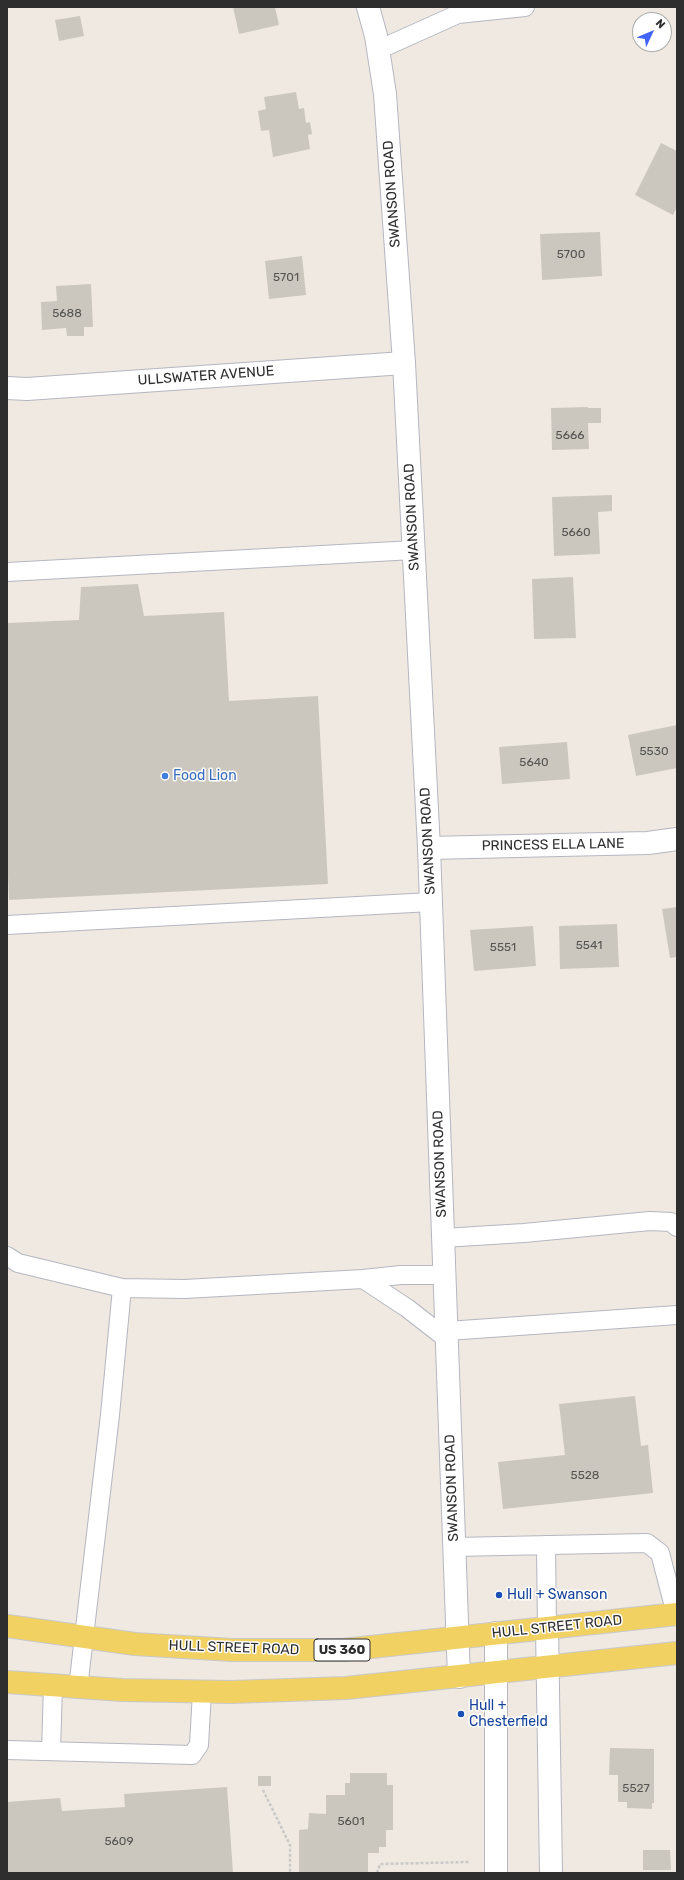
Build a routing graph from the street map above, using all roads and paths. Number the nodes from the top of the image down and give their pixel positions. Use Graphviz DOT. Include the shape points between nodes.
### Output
graph roads {
  1 [pos="368,7"];
  2 [pos="525,7"];
  3 [pos="378,50"];
  4 [pos="404,363"];
  5 [pos="7,388"];
  6 [pos="414,550"];
  7 [pos="7,572"];
  8 [pos="677,839"];
  9 [pos="429,848"];
  10 [pos="431,902"];
  11 [pos="7,925"];
  12 [pos="677,1227"];
  13 [pos="443,1238"];
  14 [pos="7,1256"];
  15 [pos="444,1275"];
  16 [pos="363,1279"];
  17 [pos="122,1288"];
  18 [pos="677,1315"];
  19 [pos="447,1335"];
  20 [pos="546,1545"];
  21 [pos="454,1547"];
  22 [pos="676,1614"];
  23 [pos="7,1626"];
  24 [pos="547,1628"];
  25 [pos="496,1633"];
  26 [pos="84,1637"];
  27 [pos="458,1637"];
  28 [pos="677,1653"];
  29 [pos="548,1667"];
  30 [pos="497,1673"];
  31 [pos="459,1677"];
  32 [pos="7,1682"];
  33 [pos="54,1686"];
  34 [pos="78,1688"];
  35 [pos="202,1692"];
  36 [pos="7,1750"];
  37 [pos="51,1751"];
  38 [pos="263,1790"];
  39 [pos="496,1867"];
  40 [pos="290,1873"];
  41 [pos="377,1873"];
  42 [pos="551,1873"];
  1 -- 3 [label="street, SWANSON ROAD"];
  2 -- 3 [label="lane" via="458,14"];
  3 -- 4 [label="street, SWANSON ROAD" via="385,94"];
  4 -- 5 [label="street, ULLSWATER AVENUE" via="27,389"];
  4 -- 6 [label="street, SWANSON ROAD"];
  6 -- 7 [label="lane"];
  6 -- 9 [label="street, SWANSON ROAD"];
  8 -- 9 [label="street, PRINCESS ELLA LANE" via="648,843"];
  9 -- 10 [label="street, SWANSON ROAD"];
  10 -- 11 [label="lane"];
  10 -- 13 [label="street, SWANSON ROAD"];
  12 -- 13 [label="lane" via="671,1222 650,1221"];
  13 -- 15 [label="street, SWANSON ROAD"];
  14 -- 17 [label="lane" via="18,1263"];
  15 -- 16 [label="lane" via="401,1275"];
  15 -- 19 [label="street, SWANSON ROAD"];
  16 -- 17 [label="lane" via="185,1289"];
  16 -- 19 [label="lane"];
  17 -- 26 [label="lane"];
  18 -- 19 [label="lane"];
  19 -- 21 [label="street, SWANSON ROAD"];
  20 -- 21 [label="lane"];
  20 -- 22 [label="lane" via="647,1544 660,1553"];
  20 -- 24 [label="lane"];
  21 -- 27 [label="street, SWANSON ROAD"];
  22 -- 24 [label="main road, HULL STREET ROAD / US 360"];
  23 -- 26 [label="main road, HULL STREET ROAD / US 360"];
  24 -- 25 [label="main road, HULL STREET ROAD / US 360"];
  24 -- 29 [label="street"];
  25 -- 27 [label="main road, HULL STREET ROAD / US 360"];
  25 -- 30 [label="street"];
  26 -- 27 [label="main road, HULL STREET ROAD / US 360" via="135,1644 232,1650 343,1650"];
  26 -- 34 [label="lane"];
  27 -- 31 [label="street, SWANSON ROAD"];
  28 -- 29 [label="main road"];
  29 -- 30 [label="main road"];
  29 -- 42 [label="street"];
  30 -- 31 [label="main road"];
  30 -- 39 [label="street"];
  31 -- 35 [label="main road" via="346,1688"];
  32 -- 33 [label="main road"];
  33 -- 34 [label="main road"];
  33 -- 37 [label="lane"];
  34 -- 35 [label="main road"];
  35 -- 37 [label="lane" via="199,1745 192,1756"];
  36 -- 37 [label="lane"];
  38 -- 40 [label="path" via="290,1845"];
  39 -- 41 [label="path" via="380,1864"];
}
